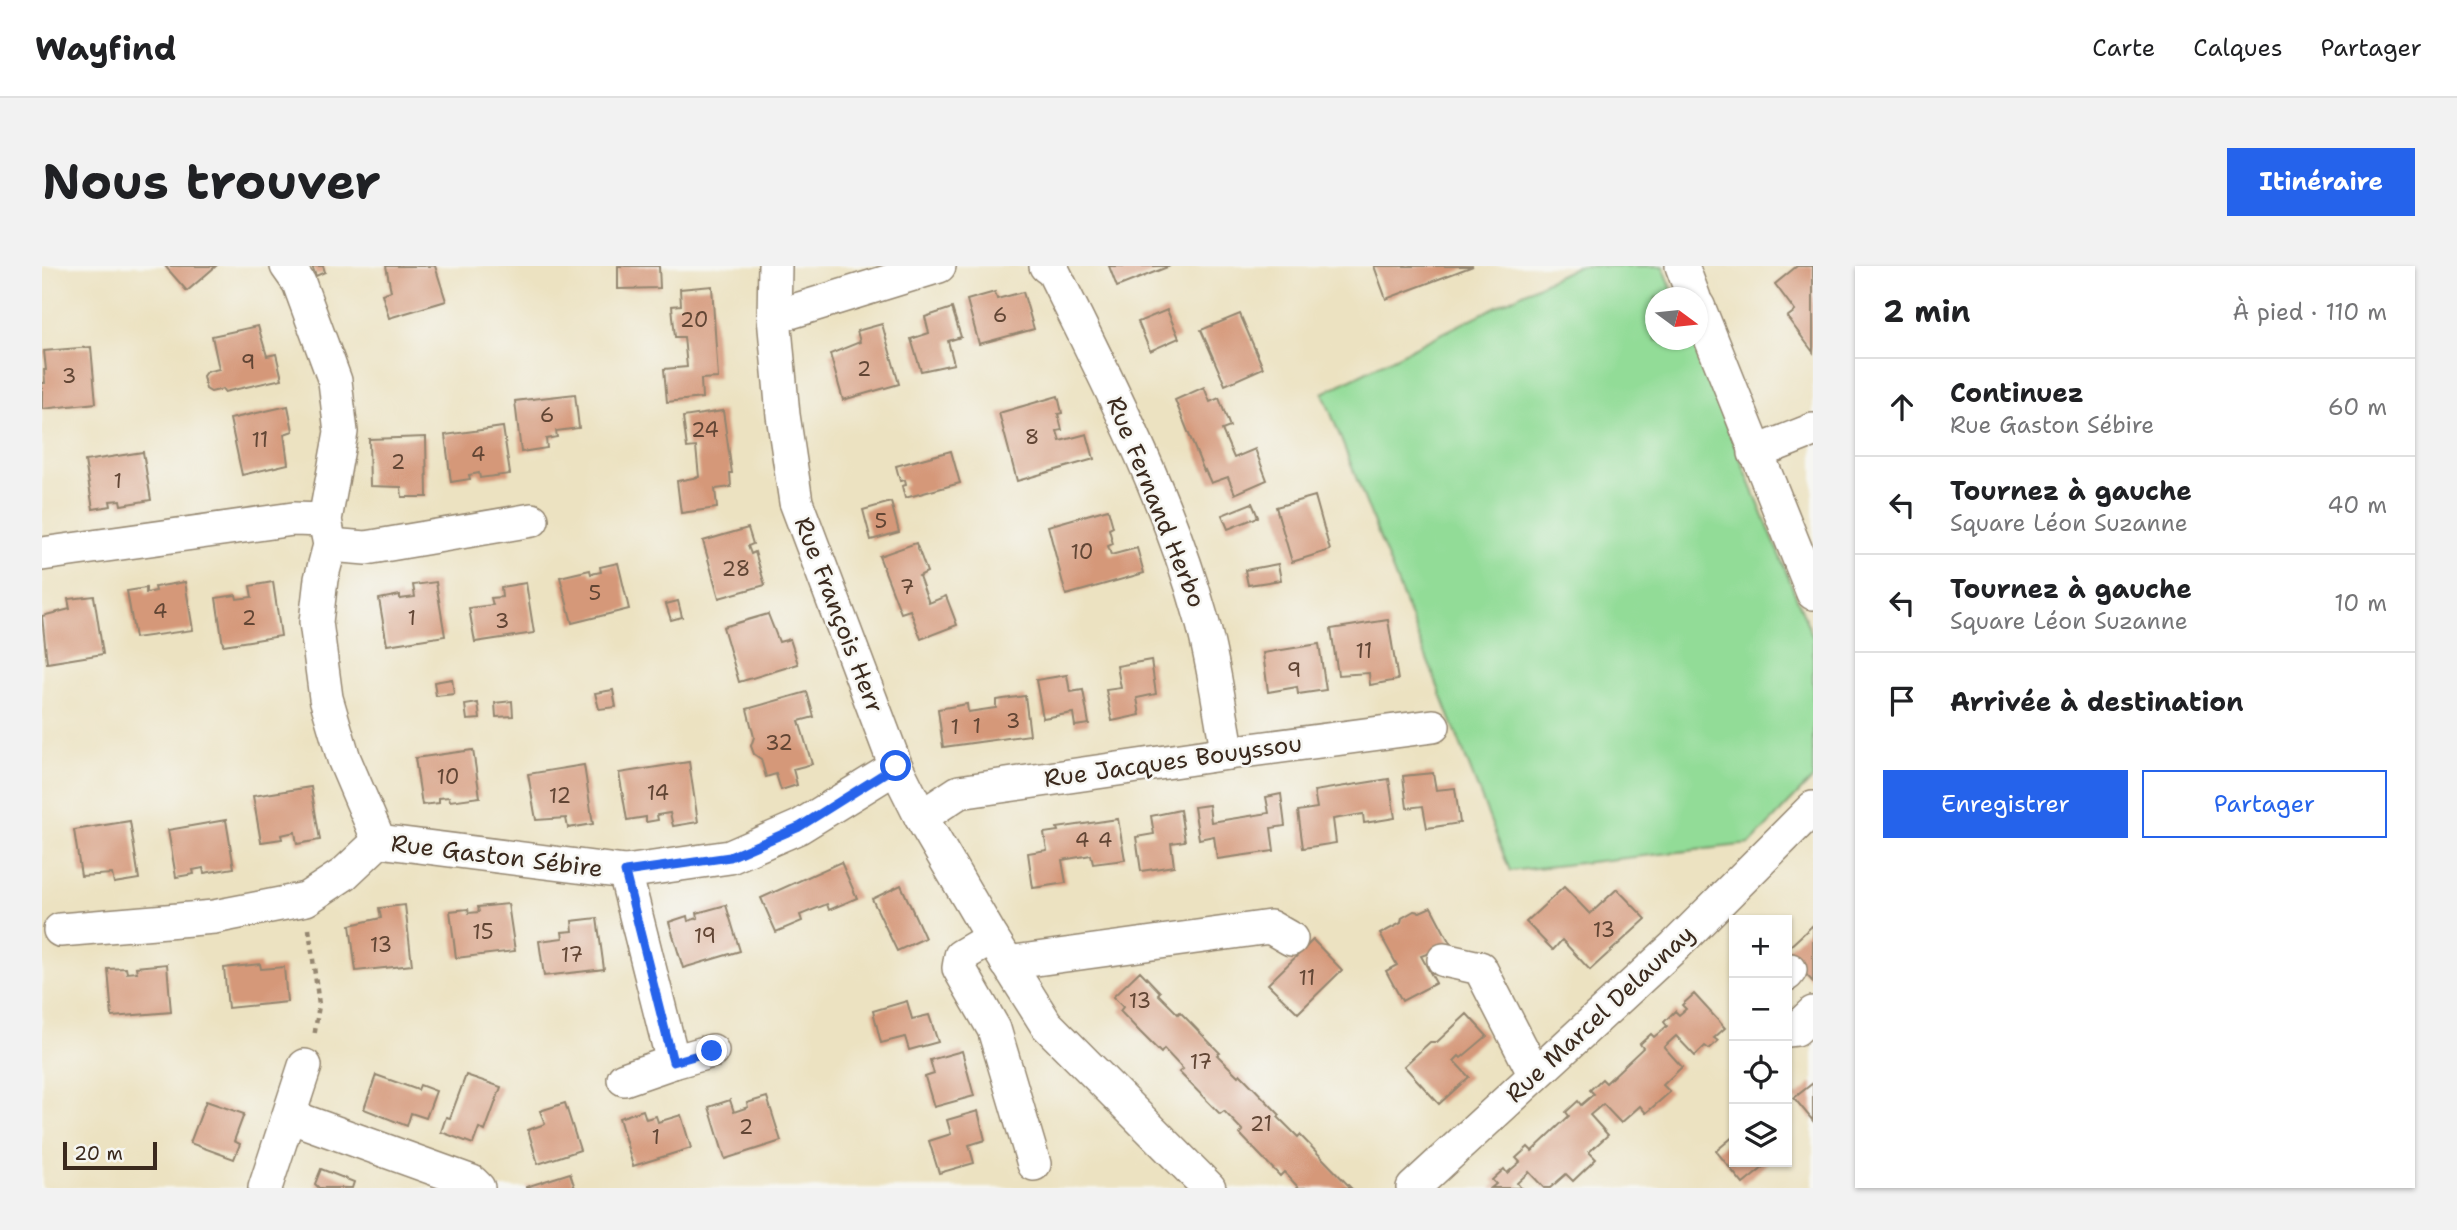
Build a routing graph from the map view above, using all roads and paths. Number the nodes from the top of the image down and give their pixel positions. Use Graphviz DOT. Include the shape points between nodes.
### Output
graph roads {
  1 [pos="287,266"];
  2 [pos="775,266"];
  3 [pos="939,266"];
  4 [pos="1046,266"];
  5 [pos="1682,266"];
  6 [pos="1690,287"];
  7 [pos="774,317"];
  8 [pos="1708,332"];
  9 [pos="1813,430"];
  10 [pos="1755,453"];
  11 [pos="532,520"];
  12 [pos="328,532"];
  13 [pos="42,554"];
  14 [pos="1813,593"];
  15 [pos="1433,726"];
  16 [pos="1228,753"];
  17 [pos="896,766"];
  18 [pos="1813,807"];
  19 [pos="921,817"];
  20 [pos="379,841"];
  21 [pos="625,872"];
  22 [pos="306,899"];
  23 [pos="60,930"];
  24 [pos="1291,939"];
  25 [pos="1000,951"];
  26 [pos="1444,960"];
  27 [pos="1813,1013"];
  28 [pos="1792,1029"];
  29 [pos="712,1051"];
  30 [pos="673,1062"];
  31 [pos="306,1066"];
  32 [pos="1535,1075"];
  33 [pos="624,1079"];
  34 [pos="289,1116"];
  35 [pos="1034,1164"];
  36 [pos="265,1188"];
  37 [pos="478,1188"];
  38 [pos="1209,1188"];
  39 [pos="1413,1188"];
  1 -- 12 [label="street, Rue Gaston Sébire" via="304,296 335,381 341,432"];
  2 -- 7 [label="street, Rue François Herr"];
  3 -- 7 [label="street"];
  4 -- 16 [label="street, Rue Fernand Herbo" via="1053,271 1135,437 1181,552 1202,620"];
  5 -- 6 [label="street"];
  7 -- 17 [label="street, Rue François Herr" via="796,502"];
  8 -- 10 [label="street"];
  9 -- 10 [label="street"];
  10 -- 14 [label="street"];
  11 -- 12 [label="street" via="366,548"];
  12 -- 13 [label="street" via="293,519"];
  12 -- 20 [label="street, Rue Gaston Sébire" via="316,622 326,698 344,759"];
  15 -- 16 [label="street, Rue Jacques Bouyssou"];
  16 -- 19 [label="street, Rue Jacques Bouyssou" via="958,792"];
  17 -- 19 [label="street, Rue François Herr"];
  17 -- 21 [label="street, Rue Gaston Sébire" via="799,827 730,857"];
  18 -- 32 [label="street, Rue Marcel Delaunay" via="1675,946"];
  19 -- 25 [label="street, Rue François Herr"];
  20 -- 21 [label="street, Rue Gaston Sébire"];
  20 -- 22 [label="street" via="344,874"];
  21 -- 30 [label="street"];
  22 -- 23 [label="street" via="214,917"];
  22 -- 31 [label="path" via="319,1006"];
  24 -- 25 [label="street" via="1270,927"];
  25 -- 35 [label="street" via="961,956 959,968 994,1029"];
  25 -- 38 [label="street, Rue François Herr" via="1046,1024"];
  26 -- 32 [label="street" via="1480,968"];
  27 -- 28 [label="street"];
  29 -- 30 [label="street"];
  30 -- 33 [label="street"];
  31 -- 34 [label="street"];
  32 -- 39 [label="street, Rue Marcel Delaunay"];
  34 -- 36 [label="street"];
  34 -- 37 [label="street"];
}
